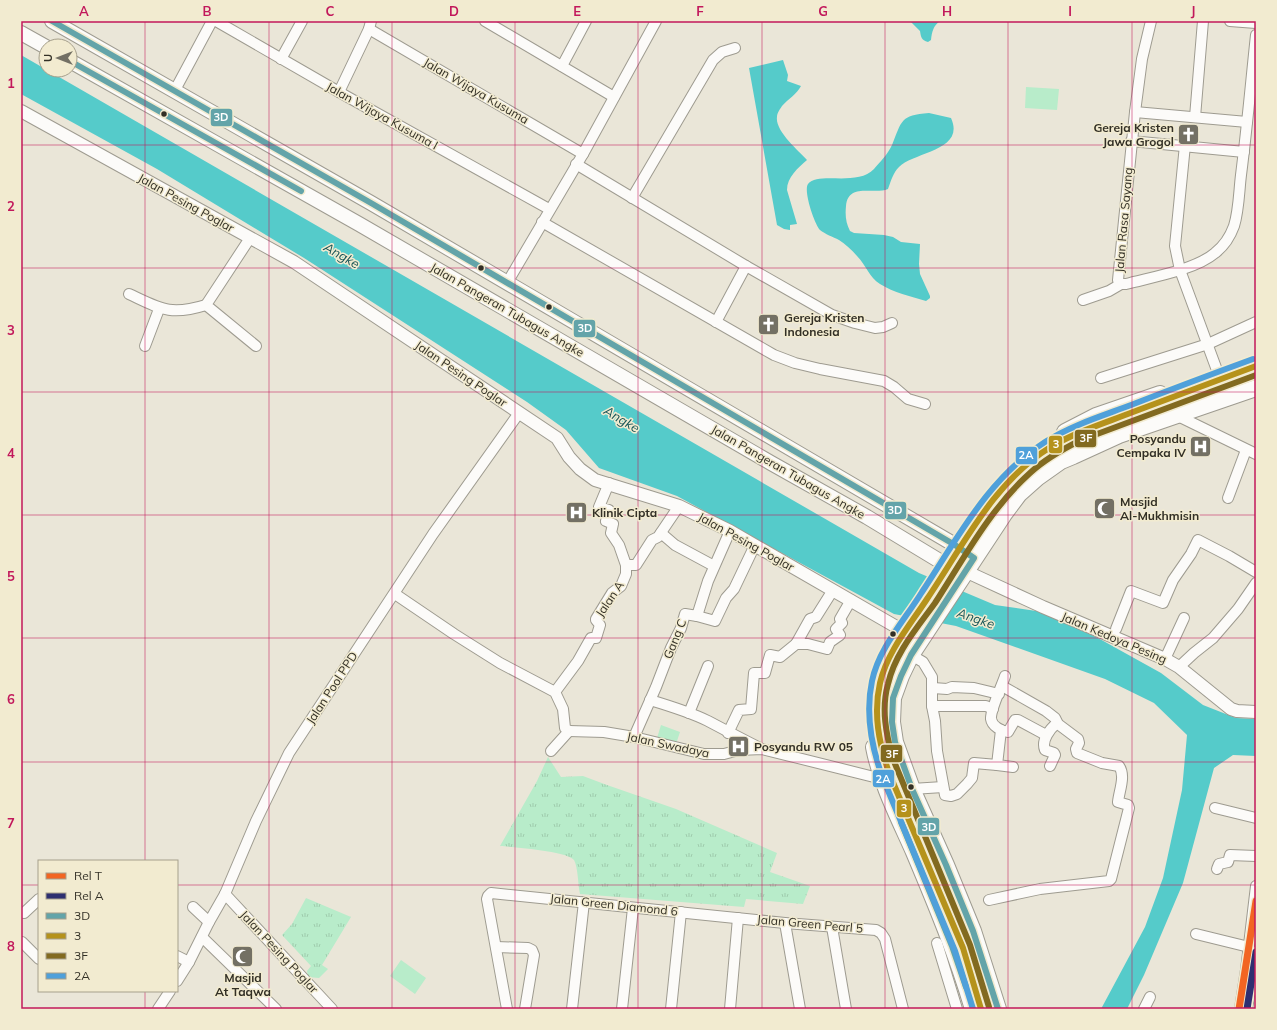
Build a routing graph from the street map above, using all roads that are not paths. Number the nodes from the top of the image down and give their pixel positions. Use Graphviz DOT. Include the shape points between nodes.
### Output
graph roads {
  1 [pos="52,21"];
  2 [pos="212,21"];
  3 [pos="216,21"];
  4 [pos="302,21"];
  5 [pos="486,21"];
  6 [pos="586,21"];
  7 [pos="656,21"];
  8 [pos="1152,21"];
  9 [pos="1203,21"];
  10 [pos="1230,21"];
  11 [pos="1256,23"];
  12 [pos="370,25"];
  13 [pos="21,33"];
  14 [pos="1256,35"];
  15 [pos="38,43"];
  16 [pos="735,48"];
  17 [pos="281,59"];
  18 [pos="78,66"];
  19 [pos="562,66"];
  20 [pos="175,90"];
  21 [pos="339,92"];
  22 [pos="614,97"];
  23 [pos="21,111"];
  24 [pos="1135,112"];
  25 [pos="1194,116"];
  26 [pos="1247,122"];
  27 [pos="1131,141"];
  28 [pos="1185,145"];
  29 [pos="1244,152"];
  30 [pos="583,154"];
  31 [pos="576,164"];
  32 [pos="352,194"];
  33 [pos="632,198"];
  34 [pos="371,203"];
  35 [pos="550,209"];
  36 [pos="341,214"];
  37 [pos="542,222"];
  38 [pos="359,224"];
  39 [pos="250,238"];
  40 [pos="746,266"];
  41 [pos="1180,270"];
  42 [pos="507,283"];
  43 [pos="1122,284"];
  44 [pos="129,294"];
  45 [pos="1083,300"];
  46 [pos="206,305"];
  47 [pos="159,309"];
  48 [pos="716,322"];
  49 [pos="1256,322"];
  50 [pos="892,323"];
  51 [pos="1208,344"];
  52 [pos="145,346"];
  53 [pos="256,346"];
  54 [pos="1256,360"];
  55 [pos="1256,366"];
  56 [pos="1218,373"];
  57 [pos="1256,373"];
  58 [pos="1101,378"];
  59 [pos="1180,387"];
  60 [pos="1256,388"];
  61 [pos="925,404"];
  62 [pos="519,413"];
  63 [pos="1183,414"];
  64 [pos="782,445"];
  65 [pos="1246,450"];
  66 [pos="1256,454"];
  67 [pos="771,463"];
  68 [pos="609,484"];
  69 [pos="1228,498"];
  70 [pos="679,506"];
  71 [pos="730,531"];
  72 [pos="661,533"];
  73 [pos="755,545"];
  74 [pos="955,545"];
  75 [pos="626,565"];
  76 [pos="714,566"];
  77 [pos="940,568"];
  78 [pos="966,570"];
  79 [pos="1256,572"];
  80 [pos="1256,583"];
  81 [pos="833,590"];
  82 [pos="395,594"];
  83 [pos="851,600"];
  84 [pos="697,616"];
  85 [pos="1184,618"];
  86 [pos="901,627"];
  87 [pos="1116,629"];
  88 [pos="796,644"];
  89 [pos="911,655"];
  90 [pos="1165,659"];
  91 [pos="708,666"];
  92 [pos="1179,667"];
  93 [pos="1002,685"];
  94 [pos="933,688"];
  95 [pos="555,692"];
  96 [pos="650,700"];
  97 [pos="932,706"];
  98 [pos="993,709"];
  99 [pos="1256,712"];
  100 [pos="689,713"];
  101 [pos="1057,723"];
  102 [pos="1002,730"];
  103 [pos="569,731"];
  104 [pos="728,733"];
  105 [pos="1046,735"];
  106 [pos="634,737"];
  107 [pos="762,749"];
  108 [pos="551,751"];
  109 [pos="997,765"];
  110 [pos="1050,766"];
  111 [pos="1013,767"];
  112 [pos="882,779"];
  113 [pos="943,787"];
  114 [pos="912,789"];
  115 [pos="1215,808"];
  116 [pos="1256,818"];
  117 [pos="1256,856"];
  118 [pos="1217,870"];
  119 [pos="1256,886"];
  120 [pos="225,894"];
  121 [pos="38,900"];
  122 [pos="989,900"];
  123 [pos="584,902"];
  124 [pos="193,907"];
  125 [pos="633,908"];
  126 [pos="681,912"];
  127 [pos="24,913"];
  128 [pos="738,918"];
  129 [pos="209,922"];
  130 [pos="785,923"];
  131 [pos="832,927"];
  132 [pos="1196,934"];
  133 [pos="202,936"];
  134 [pos="22,942"];
  135 [pos="943,947"];
  136 [pos="496,948"];
  137 [pos="1252,950"];
  138 [pos="178,956"];
  139 [pos="38,958"];
  140 [pos="189,962"];
  141 [pos="178,979"];
  142 [pos="169,992"];
  143 [pos="1253,992"];
  144 [pos="1150,997"];
  145 [pos="272,1007"];
  146 [pos="158,1009"];
  147 [pos="332,1009"];
  148 [pos="507,1009"];
  149 [pos="525,1009"];
  150 [pos="572,1009"];
  151 [pos="622,1009"];
  152 [pos="671,1009"];
  153 [pos="730,1009"];
  154 [pos="800,1009"];
  155 [pos="846,1009"];
  156 [pos="903,1009"];
  157 [pos="957,1009"];
  158 [pos="973,1009"];
  159 [pos="981,1009"];
  160 [pos="987,1009"];
  161 [pos="998,1009"];
  162 [pos="1144,1009"];
  163 [pos="1240,1009"];
  164 [pos="1247,1009"];
  1 -- 20 [label="main road, Jalan Pangeran Tubagus Angke"];
  2 -- 20 [label="street"];
  3 -- 17 [label="street, Jalan Wijaya Kusuma I"];
  4 -- 17 [label="street"];
  5 -- 19 [label="street"];
  6 -- 19 [label="street"];
  7 -- 22 [label="street"];
  8 -- 24 [label="street, Jalan Rasa Sayang" via="1142,59"];
  9 -- 25 [label="street"];
  10 -- 11 [label="street"];
  12 -- 21 [label="street"];
  12 -- 30 [label="street, Jalan Wijaya Kusuma"];
  13 -- 15 [label="main road"];
  14 -- 26 [label="street, Jalan Rasa Sayang"];
  16 -- 33 [label="street" via="722,52 714,60"];
  17 -- 21 [label="street, Jalan Wijaya Kusuma I"];
  18 -- 36 [label="main road, Jalan Pangeran Tubagus Angke"];
  19 -- 22 [label="street"];
  20 -- 32 [label="main road, Jalan Pangeran Tubagus Angke"];
  21 -- 35 [label="street, Jalan Wijaya Kusuma I"];
  22 -- 30 [label="street"];
  23 -- 39 [label="street, Jalan Pesing Poglar"];
  24 -- 25 [label="street"];
  24 -- 27 [label="street, Jalan Rasa Sayang"];
  25 -- 26 [label="street"];
  26 -- 29 [label="street, Jalan Rasa Sayang"];
  27 -- 28 [label="street"];
  27 -- 43 [label="street, Jalan Rasa Sayang" via="1118,278"];
  28 -- 29 [label="street"];
  28 -- 41 [label="street" via="1175,246"];
  29 -- 41 [label="street, Jalan Rasa Sayang" via="1235,222 1229,236 1215,254"];
  30 -- 31 [label="street"];
  31 -- 33 [label="street"];
  31 -- 35 [label="street"];
  32 -- 34 [label="main road, Jalan Pangeran Tubagus Angke"];
  32 -- 36 [label="main road" via="352,207 348,212"];
  33 -- 40 [label="street"];
  34 -- 38 [label="main road" via="360,211"];
  34 -- 42 [label="main road, Jalan Pangeran Tubagus Angke"];
  35 -- 37 [label="street"];
  36 -- 38 [label="main road, Jalan Pangeran Tubagus Angke"];
  37 -- 42 [label="street"];
  37 -- 48 [label="street"];
  38 -- 67 [label="main road, Jalan Pangeran Tubagus Angke"];
  39 -- 46 [label="street"];
  39 -- 62 [label="street, Jalan Pesing Poglar" via="294,262"];
  40 -- 48 [label="street"];
  40 -- 50 [label="street" via="832,315 874,328"];
  41 -- 43 [label="street, Jalan Rasa Sayang"];
  41 -- 51 [label="street"];
  42 -- 64 [label="main road, Jalan Pangeran Tubagus Angke"];
  43 -- 45 [label="street"];
  44 -- 47 [label="street"];
  46 -- 47 [label="street" via="190,310"];
  46 -- 53 [label="street"];
  47 -- 52 [label="street"];
  48 -- 61 [label="street" via="774,355 794,363 884,381 908,399"];
  49 -- 51 [label="street"];
  51 -- 56 [label="street"];
  51 -- 58 [label="street"];
  54 -- 56 [label="highway"];
  55 -- 159 [label="highway, bridge" via="1078,433 1025,466 984,513 905,632 885,668 876,704 879,744 963,948"];
  56 -- 59 [label="highway"];
  57 -- 160 [label="highway" via="1073,441 1034,466 987,518 891,669 883,708 890,756 968,945"];
  59 -- 63 [label="highway"];
  59 -- 74 [label="highway" via="1096,416 1033,452 998,485"];
  60 -- 63 [label="highway"];
  62 -- 68 [label="street, Jalan Pesing Poglar" via="556,438 580,469 595,480"];
  62 -- 82 [label="street, Jalan Pool PPD" via="433,534"];
  63 -- 65 [label="street"];
  63 -- 78 [label="highway" via="1119,435 1061,461 1037,478 1019,494"];
  64 -- 67 [label="main road" via="780,456"];
  64 -- 74 [label="main road, Jalan Pangeran Tubagus Angke"];
  65 -- 66 [label="street"];
  65 -- 69 [label="street"];
  67 -- 77 [label="main road, Jalan Pangeran Tubagus Angke" via="867,517"];
  68 -- 70 [label="street, Jalan Pesing Poglar"];
  68 -- 75 [label="street, Jalan A" via="599,507 609,510 606,520 613,524 610,533 619,545"];
  70 -- 71 [label="street, Jalan Pesing Poglar"];
  70 -- 72 [label="street"];
  71 -- 73 [label="street, Jalan Pesing Poglar"];
  71 -- 76 [label="street, Gang C"];
  72 -- 75 [label="street" via="652,540 636,565"];
  72 -- 76 [label="street" via="675,545"];
  73 -- 81 [label="street, Jalan Pesing Poglar"];
  73 -- 84 [label="street" via="715,621"];
  74 -- 77 [label="highway"];
  74 -- 78 [label="main road, Jalan Pangeran Tubagus Angke"];
  75 -- 95 [label="street, Jalan A" via="626,574 621,586 612,593 596,619 600,625 596,638 591,638"];
  76 -- 84 [label="street, Gang C"];
  77 -- 86 [label="highway"];
  78 -- 89 [label="highway"];
  78 -- 90 [label="street, Jalan Kedoya Pesing"];
  79 -- 87 [label="street" via="1198,540 1173,580 1163,603 1131,591"];
  80 -- 92 [label="street" via="1213,638"];
  81 -- 83 [label="street, Jalan Pesing Poglar"];
  81 -- 88 [label="street" via="816,617 810,619"];
  82 -- 95 [label="street" via="494,659"];
  82 -- 120 [label="street, Jalan Pool PPD" via="289,754 256,821"];
  83 -- 86 [label="street, Jalan Pesing Poglar"];
  83 -- 88 [label="street" via="840,619 842,623 836,630 840,635 830,642 827,649"];
  84 -- 96 [label="street, Gang C" via="685,614"];
  85 -- 90 [label="street"];
  86 -- 112 [label="highway" via="883,658 876,676 870,706 870,727"];
  88 -- 104 [label="street" via="780,657 770,656 764,674 755,672 751,709 739,710"];
  89 -- 94 [label="street" via="923,662 931,673"];
  89 -- 114 [label="highway" via="893,698 892,722 895,742"];
  90 -- 92 [label="street, Jalan Kedoya Pesing"];
  91 -- 100 [label="street"];
  92 -- 99 [label="street, Jalan Kedoya Pesing" via="1226,706 1237,711"];
  93 -- 94 [label="street"];
  93 -- 98 [label="street"];
  93 -- 101 [label="street" via="1038,706 1055,718"];
  94 -- 97 [label="street"];
  95 -- 103 [label="street" via="563,709 565,728"];
  96 -- 100 [label="street"];
  96 -- 106 [label="street, Gang C"];
  97 -- 98 [label="street" via="986,706"];
  97 -- 113 [label="street"];
  98 -- 102 [label="street" via="991,720"];
  100 -- 104 [label="street"];
  101 -- 105 [label="street"];
  101 -- 122 [label="street" via="1078,739 1077,753 1117,765 1121,769 1122,781 1118,802 1128,805 1129,808 1112,879 1107,882 1040,889"];
  102 -- 105 [label="street" via="1008,732 1015,720 1018,720"];
  102 -- 109 [label="street"];
  103 -- 106 [label="street, Jalan Swadaya" via="598,731"];
  103 -- 108 [label="street"];
  104 -- 107 [label="street"];
  105 -- 110 [label="street" via="1044,748 1055,755"];
  106 -- 107 [label="street, Jalan Swadaya" via="704,754"];
  107 -- 112 [label="street, Jalan Swadaya"];
  109 -- 111 [label="street"];
  109 -- 113 [label="street" via="974,764 972,778 957,794 945,795"];
  112 -- 135 [label="highway" via="921,869"];
  113 -- 114 [label="street"];
  114 -- 161 [label="highway" via="973,931"];
  115 -- 116 [label="street"];
  117 -- 118 [label="street" via="1230,855 1228,862 1219,864"];
  119 -- 137 [label="street"];
  120 -- 129 [label="street, Jalan Pool PPD"];
  120 -- 147 [label="street, Jalan Pesing Poglar"];
  121 -- 127 [label="street"];
  123 -- 125 [label="street, Jalan Green Diamond 6"];
  123 -- 136 [label="street, Jalan Green Diamond 6" via="489,894"];
  123 -- 150 [label="street"];
  124 -- 129 [label="street"];
  125 -- 126 [label="street, Jalan Green Diamond 6"];
  125 -- 151 [label="street"];
  126 -- 128 [label="street, Jalan Green Diamond 6"];
  126 -- 152 [label="street"];
  128 -- 130 [label="street, Jalan Green Pearl 5"];
  128 -- 153 [label="street"];
  129 -- 133 [label="street, Jalan Pool PPD"];
  130 -- 131 [label="street, Jalan Green Pearl 5"];
  130 -- 154 [label="street"];
  131 -- 155 [label="street"];
  131 -- 156 [label="street, Jalan Green Pearl 5" via="876,930 881,933 886,939"];
  132 -- 137 [label="street"];
  133 -- 140 [label="street, Jalan Pool PPD"];
  133 -- 145 [label="street"];
  134 -- 139 [label="street"];
  135 -- 157 [label="street"];
  135 -- 158 [label="highway"];
  136 -- 148 [label="street"];
  136 -- 149 [label="street" via="532,950 534,955"];
  137 -- 143 [label="street"];
  137 -- 163 [label="street"];
  138 -- 140 [label="street"];
  140 -- 141 [label="street, Jalan Pool PPD"];
  142 -- 146 [label="street"];
  143 -- 164 [label="street"];
  144 -- 162 [label="street"];
}
